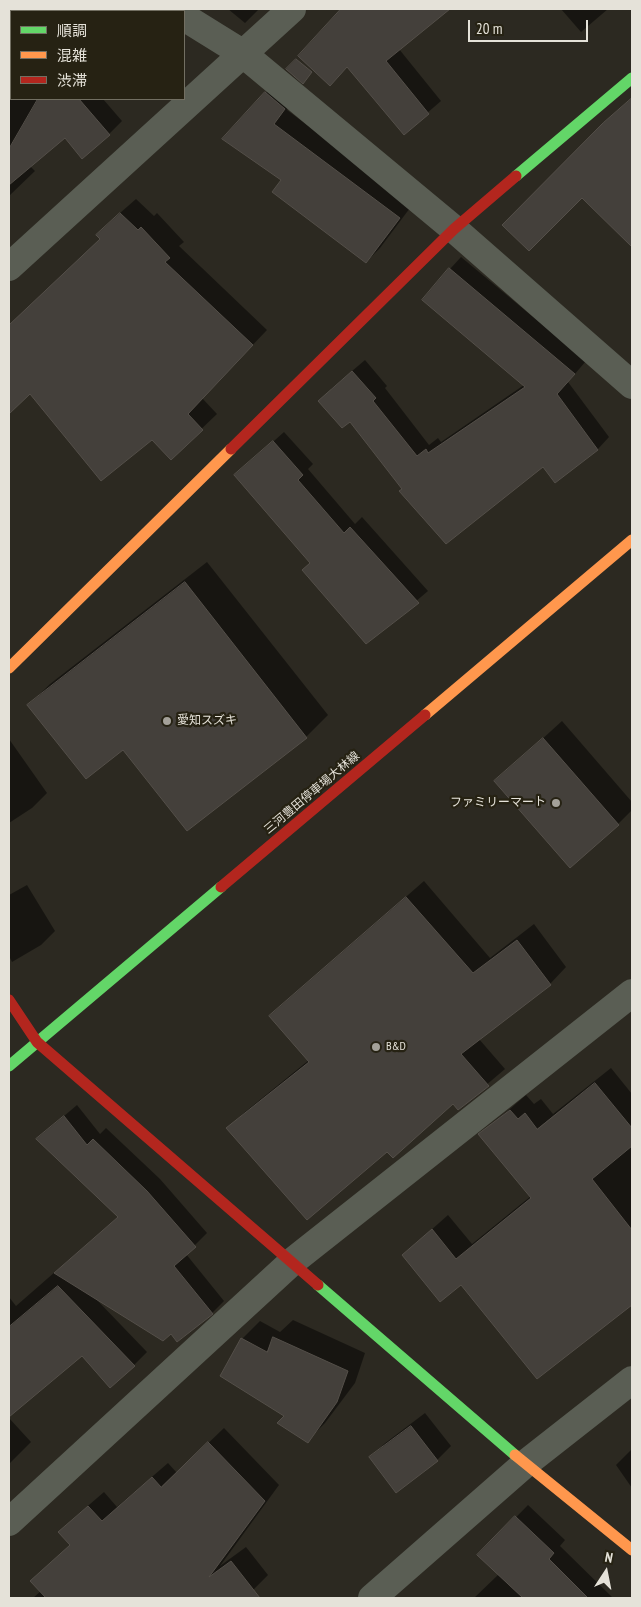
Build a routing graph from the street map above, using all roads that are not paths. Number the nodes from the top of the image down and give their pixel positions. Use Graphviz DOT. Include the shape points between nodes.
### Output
graph roads {
  1 [pos="292,9"];
  2 [pos="185,18"];
  3 [pos="242,53"];
  4 [pos="632,78"];
  5 [pos="454,228"];
  6 [pos="9,268"];
  7 [pos="632,385"];
  8 [pos="632,540"];
  9 [pos="9,668"];
  10 [pos="632,993"];
  11 [pos="9,1000"];
  12 [pos="37,1042"];
  13 [pos="9,1066"];
  14 [pos="293,1261"];
  15 [pos="632,1380"];
  16 [pos="525,1464"];
  17 [pos="9,1522"];
  18 [pos="632,1550"];
  19 [pos="372,1598"];
  1 -- 3 [label="street"];
  2 -- 3 [label="street"];
  3 -- 5 [label="street"];
  3 -- 6 [label="street"];
  4 -- 5 [label="street"];
  5 -- 7 [label="street"];
  5 -- 9 [label="street"];
  8 -- 12 [label="street, 三河豊田停車場大林線"];
  10 -- 14 [label="street"];
  11 -- 12 [label="street"];
  12 -- 13 [label="street, 三河豊田停車場大林線"];
  12 -- 14 [label="street"];
  14 -- 16 [label="street"];
  14 -- 17 [label="street"];
  15 -- 16 [label="street"];
  16 -- 18 [label="street"];
  16 -- 19 [label="street"];
}
